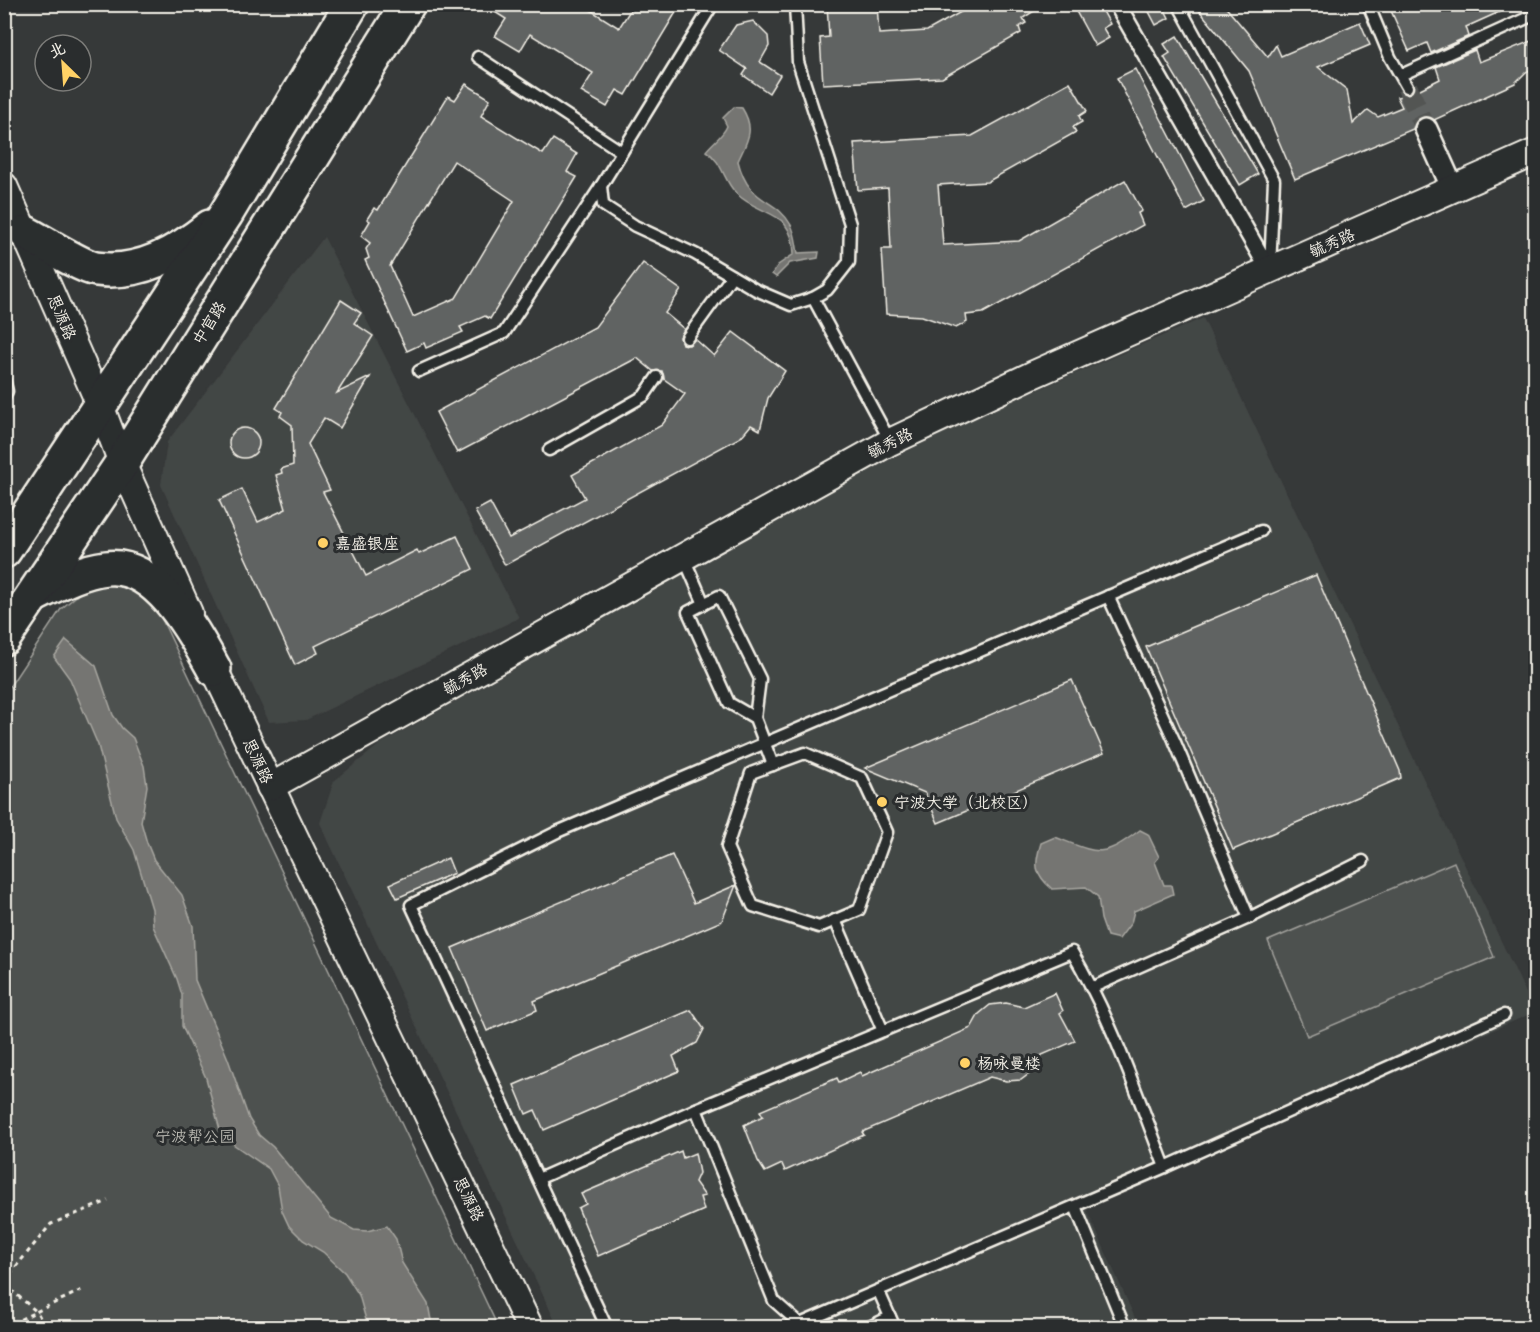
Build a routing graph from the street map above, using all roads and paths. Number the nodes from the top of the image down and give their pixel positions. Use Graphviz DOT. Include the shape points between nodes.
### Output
graph roads {
  1 [pos="352,4"];
  2 [pos="408,4"];
  3 [pos="713,4"];
  4 [pos="795,4"];
  5 [pos="1117,4"];
  6 [pos="1178,4"];
  7 [pos="1368,4"];
  8 [pos="1536,14"];
  9 [pos="478,57"];
  10 [pos="1401,75"];
  11 [pos="1407,87"];
  12 [pos="1426,129"];
  13 [pos="622,152"];
  14 [pos="1536,152"];
  15 [pos="4,186"];
  16 [pos="601,186"];
  17 [pos="1453,189"];
  18 [pos="226,214"];
  19 [pos="26,233"];
  20 [pos="1270,272"];
  21 [pos="732,276"];
  22 [pos="813,298"];
  23 [pos="687,338"];
  24 [pos="419,371"];
  25 [pos="657,377"];
  26 [pos="4,379"];
  27 [pos="4,398"];
  28 [pos="99,405"];
  29 [pos="890,442"];
  30 [pos="549,450"];
  31 [pos="122,463"];
  32 [pos="1261,531"];
  33 [pos="4,551"];
  34 [pos="684,558"];
  35 [pos="33,596"];
  36 [pos="1108,596"];
  37 [pos="704,604"];
  38 [pos="4,638"];
  39 [pos="214,669"];
  40 [pos="755,718"];
  41 [pos="765,744"];
  42 [pos="773,765"];
  43 [pos="270,787"];
  44 [pos="1363,861"];
  45 [pos="1249,918"];
  46 [pos="835,920"];
  47 [pos="1091,988"];
  48 [pos="1504,1015"];
  49 [pos="883,1031"];
  50 [pos="696,1109"];
  51 [pos="1165,1167"];
  52 [pos="538,1179"];
  53 [pos="108,1201"];
  54 [pos="1074,1206"];
  55 [pos="4,1282"];
  56 [pos="84,1289"];
  57 [pos="879,1292"];
  58 [pos="37,1312"];
  59 [pos="893,1322"];
  60 [pos="4,1327"];
  61 [pos="46,1328"];
  62 [pos="530,1328"];
  63 [pos="607,1328"];
  64 [pos="867,1328"];
  65 [pos="1125,1328"];
  1 -- 18 [label="main road"];
  2 -- 31 [label="main road, 中官路"];
  3 -- 13 [label="lane"];
  4 -- 22 [label="lane" via="798,62 850,224 849,262 827,290"];
  5 -- 20 [label="street"];
  6 -- 20 [label="lane" via="1274,180"];
  7 -- 10 [label="lane"];
  8 -- 10 [label="lane"];
  9 -- 13 [label="lane"];
  10 -- 11 [label="lane"];
  12 -- 17 [label="street"];
  13 -- 16 [label="lane"];
  14 -- 17 [label="street, 毓秀路"];
  15 -- 19 [label="street, 思源路"];
  16 -- 21 [label="lane" via="603,205 634,226"];
  16 -- 24 [label="lane" via="504,333"];
  17 -- 20 [label="street, 毓秀路"];
  18 -- 19 [label="main road" via="189,244 143,267 95,269"];
  18 -- 28 [label="main road"];
  19 -- 28 [label="street, 思源路"];
  20 -- 29 [label="street, 毓秀路" via="1032,375"];
  21 -- 22 [label="lane" via="791,305"];
  21 -- 23 [label="lane"];
  22 -- 29 [label="lane"];
  25 -- 30 [label="lane" via="644,396"];
  26 -- 27 [label="lane"];
  28 -- 31 [label="street, 思源路"];
  28 -- 33 [label="main road"];
  29 -- 34 [label="street, 毓秀路"];
  31 -- 35 [label="main road, 中官路"];
  31 -- 39 [label="street, 思源路"];
  32 -- 36 [label="lane"];
  34 -- 37 [label="lane"];
  34 -- 43 [label="street, 毓秀路"];
  35 -- 38 [label="main road, 中官路"];
  35 -- 39 [label="main road" via="109,567 141,574 182,613"];
  36 -- 41 [label="lane"];
  36 -- 45 [label="lane"];
  37 -- 40 [label="lane" via="688,612 729,704"];
  37 -- 40 [label="lane" via="719,596 760,679"];
  39 -- 43 [label="street, 思源路"];
  40 -- 41 [label="lane"];
  41 -- 42 [label="lane"];
  41 -- 52 [label="lane" via="557,832 411,905"];
  42 -- 46 [label="lane" via="751,773 727,847 753,906 819,927"];
  42 -- 46 [label="lane" via="805,753 861,778 887,832 859,910"];
  43 -- 62 [label="street, 思源路"];
  44 -- 45 [label="lane"];
  45 -- 47 [label="lane"];
  46 -- 49 [label="lane"];
  47 -- 49 [label="lane" via="1072,952"];
  47 -- 51 [label="lane"];
  48 -- 51 [label="lane"];
  49 -- 50 [label="lane"];
  50 -- 52 [label="lane"];
  50 -- 57 [label="lane" via="774,1301 800,1324"];
  51 -- 54 [label="lane"];
  52 -- 63 [label="lane"];
  53 -- 55 [label="path" via="51,1224"];
  54 -- 57 [label="lane"];
  54 -- 65 [label="lane"];
  55 -- 58 [label="path"];
  56 -- 58 [label="path"];
  57 -- 59 [label="lane"];
  58 -- 60 [label="path"];
  58 -- 61 [label="path"];
  59 -- 64 [label="lane"];
}
